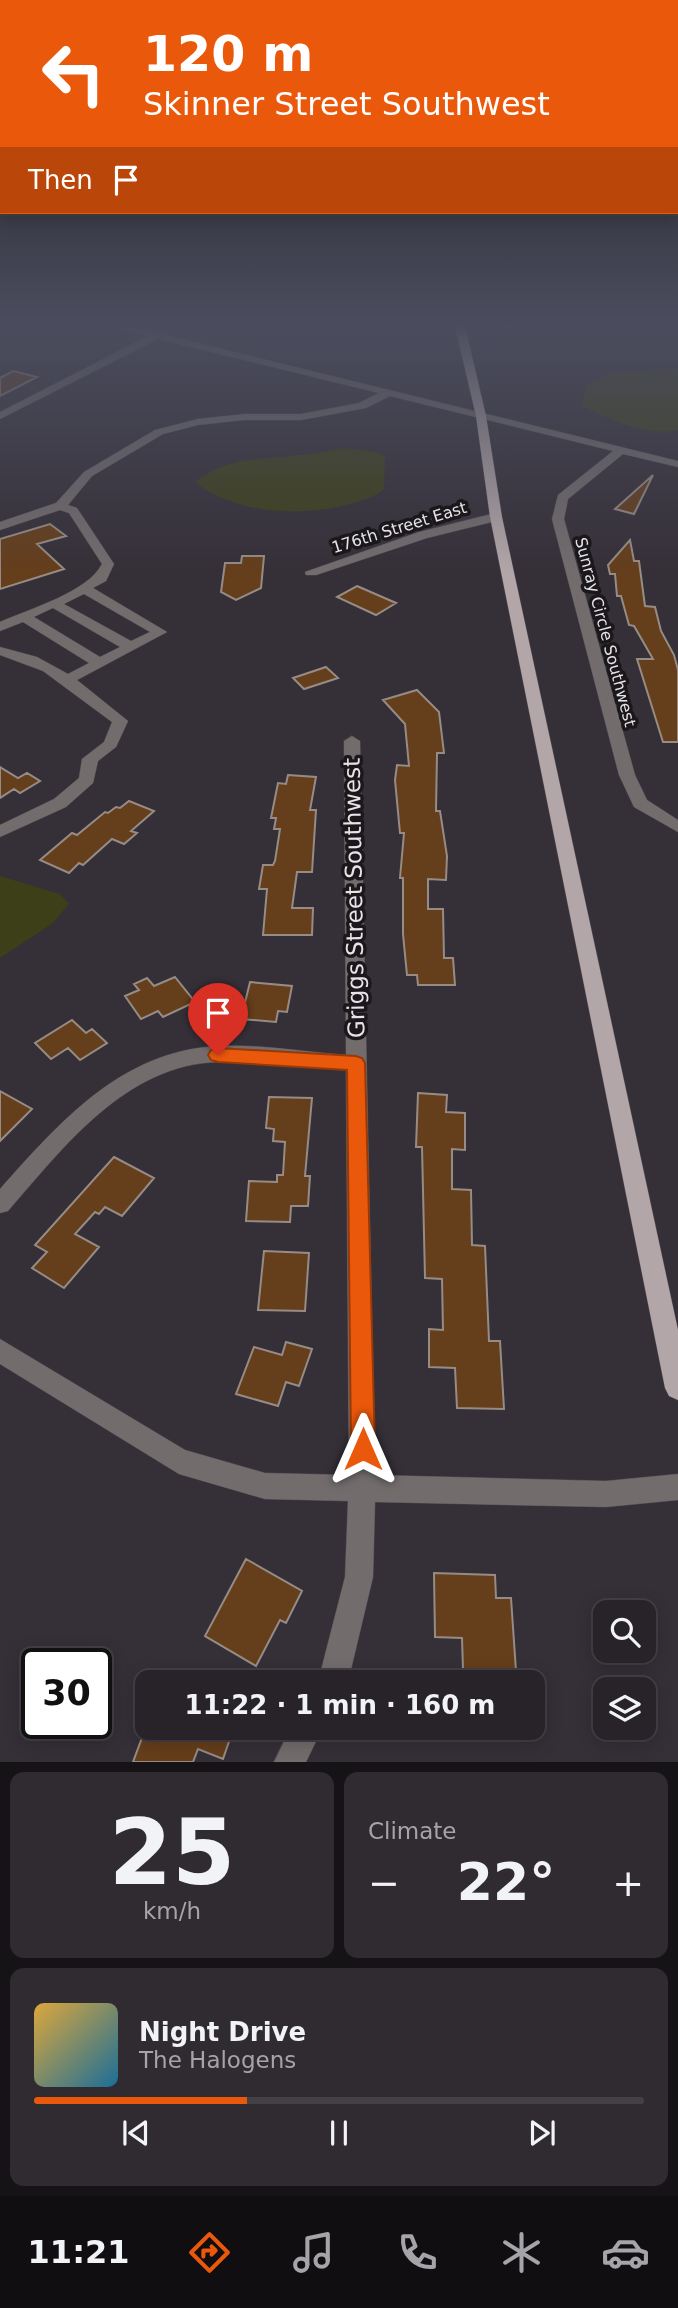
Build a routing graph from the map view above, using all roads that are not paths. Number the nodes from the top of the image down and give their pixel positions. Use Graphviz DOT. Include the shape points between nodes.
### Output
graph roads {
  1 [pos="350,408"];
  2 [pos="450,408"];
  3 [pos="479,408"];
  4 [pos="481,416"];
  5 [pos="621,450"];
  6 [pos="678,464"];
  7 [pos="60,506"];
  8 [pos="36,515"];
  9 [pos="0,517"];
  10 [pos="496,517"];
  11 [pos="0,526"];
  12 [pos="311,572"];
  13 [pos="83,588"];
  14 [pos="53,603"];
  15 [pos="24,617"];
  16 [pos="2,624"];
  17 [pos="131,647"];
  18 [pos="0,651"];
  19 [pos="99,663"];
  20 [pos="65,681"];
  21 [pos="352,741"];
  22 [pos="678,827"];
  23 [pos="0,832"];
  24 [pos="356,1063"];
  25 [pos="0,1204"];
  26 [pos="0,1350"];
  27 [pos="678,1388"];
  28 [pos="362,1487"];
  29 [pos="678,1487"];
  30 [pos="336,1670"];
  31 [pos="301,1740"];
  32 [pos="289,1762"];
  1 -- 7 [label="street" via="302,417 198,422 159,432 88,474"];
  2 -- 4 [label="street"];
  3 -- 4 [label="main road"];
  4 -- 5 [label="street"];
  4 -- 10 [label="main road"];
  5 -- 6 [label="street"];
  5 -- 22 [label="street, Sunray Circle Southwest" via="562,498 558,519 627,775 640,803"];
  7 -- 8 [label="street"];
  7 -- 13 [label="street" via="73,511 108,564 101,578"];
  8 -- 9 [label="street"];
  8 -- 11 [label="street"];
  10 -- 12 [label="street, 176th Street East"];
  10 -- 27 [label="main road"];
  13 -- 14 [label="street"];
  13 -- 17 [label="street" via="160,632"];
  14 -- 15 [label="street"];
  14 -- 17 [label="street"];
  15 -- 16 [label="street"];
  15 -- 19 [label="street"];
  17 -- 19 [label="street"];
  18 -- 20 [label="street" via="21,653"];
  19 -- 20 [label="street"];
  20 -- 23 [label="street" via="120,721 111,744 90,759 87,780 61,803"];
  21 -- 24 [label="street, Griggs Street Southwest"];
  24 -- 25 [label="street" via="218,1055 157,1065 115,1090 67,1129"];
  24 -- 28 [label="street, Griggs Street Southwest"];
  26 -- 28 [label="street" via="179,1461 265,1486"];
  28 -- 29 [label="street" via="606,1494"];
  28 -- 30 [label="street, Griggs Street Southwest" via="359,1577"];
  31 -- 32 [label="street"];
}
